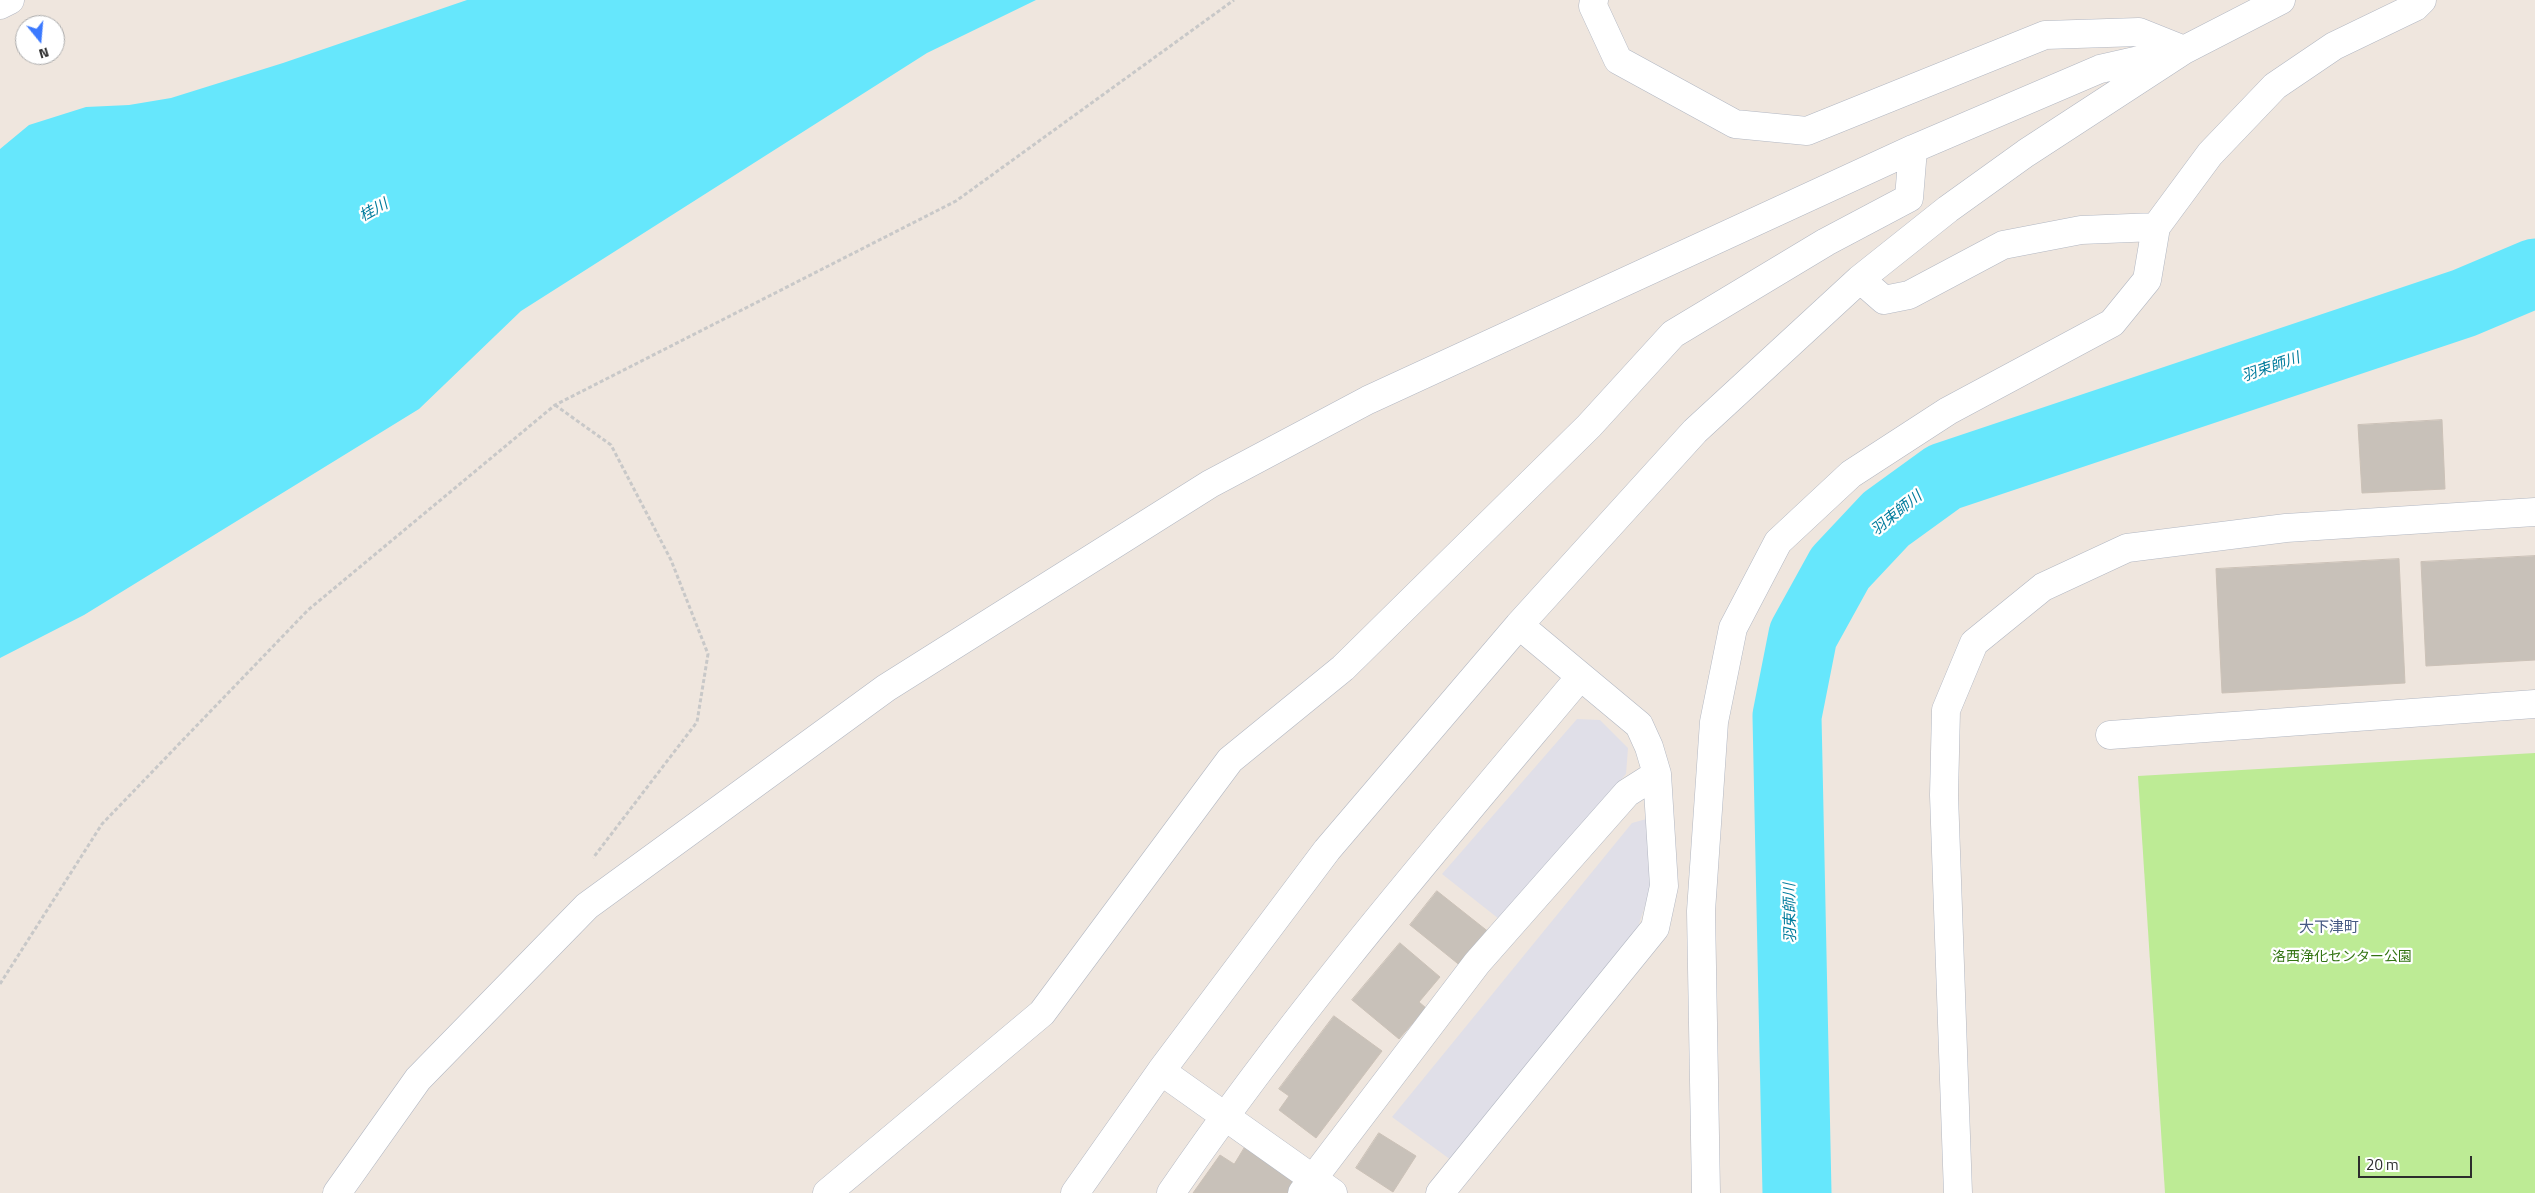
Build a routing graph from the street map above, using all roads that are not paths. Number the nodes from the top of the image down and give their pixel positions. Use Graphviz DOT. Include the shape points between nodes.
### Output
graph roads {
  1 [pos="10,0"];
  2 [pos="1594,0"];
  3 [pos="2281,0"];
  4 [pos="2422,0"];
  5 [pos="0,5"];
  6 [pos="2184,50"];
  7 [pos="1913,149"];
  8 [pos="2156,227"];
  9 [pos="1860,279"];
  10 [pos="2535,512"];
  11 [pos="1518,625"];
  12 [pos="1580,677"];
  13 [pos="2535,704"];
  14 [pos="2110,735"];
  15 [pos="1657,774"];
  16 [pos="1162,1071"];
  17 [pos="1224,1116"];
  18 [pos="1315,1188"];
  19 [pos="337,1193"];
  20 [pos="827,1193"];
  21 [pos="1075,1193"];
  22 [pos="1171,1193"];
  23 [pos="1440,1193"];
  24 [pos="1706,1193"];
  25 [pos="1958,1193"];
  1 -- 5 [label="street"];
  2 -- 6 [label="street" via="1593,6 1618,60 1735,124 1807,131 2045,35 2139,32"];
  3 -- 6 [label="street"];
  4 -- 8 [label="street" via="2415,7 2334,46 2275,86 2210,154"];
  6 -- 7 [label="street" via="2100,69"];
  6 -- 9 [label="street" via="1948,208"];
  7 -- 19 [label="street" via="1368,400 1210,484 886,688 587,906 418,1079"];
  7 -- 20 [label="street" via="1909,198 1826,242 1673,334 1589,426 1343,668 1230,760 1042,1013"];
  8 -- 9 [label="street" via="2081,230 2002,246 1909,295 1884,300"];
  8 -- 24 [label="street" via="2146,280 2112,323 1948,411 1851,474 1778,542 1733,628 1714,722 1701,912"];
  9 -- 11 [label="street" via="1695,431"];
  10 -- 25 [label="street" via="2286,528 2127,548 2043,587 1974,643 1946,710 1944,795"];
  11 -- 12 [label="street"];
  11 -- 16 [label="street" via="1327,850"];
  12 -- 15 [label="street" via="1639,725"];
  12 -- 17 [label="street" via="1403,888"];
  13 -- 14 [label="street"];
  15 -- 18 [label="street" via="1627,793 1477,963"];
  15 -- 23 [label="street" via="1664,886 1655,928"];
  16 -- 17 [label="street"];
  16 -- 21 [label="street"];
  17 -- 18 [label="street"];
  17 -- 22 [label="street"];
}
